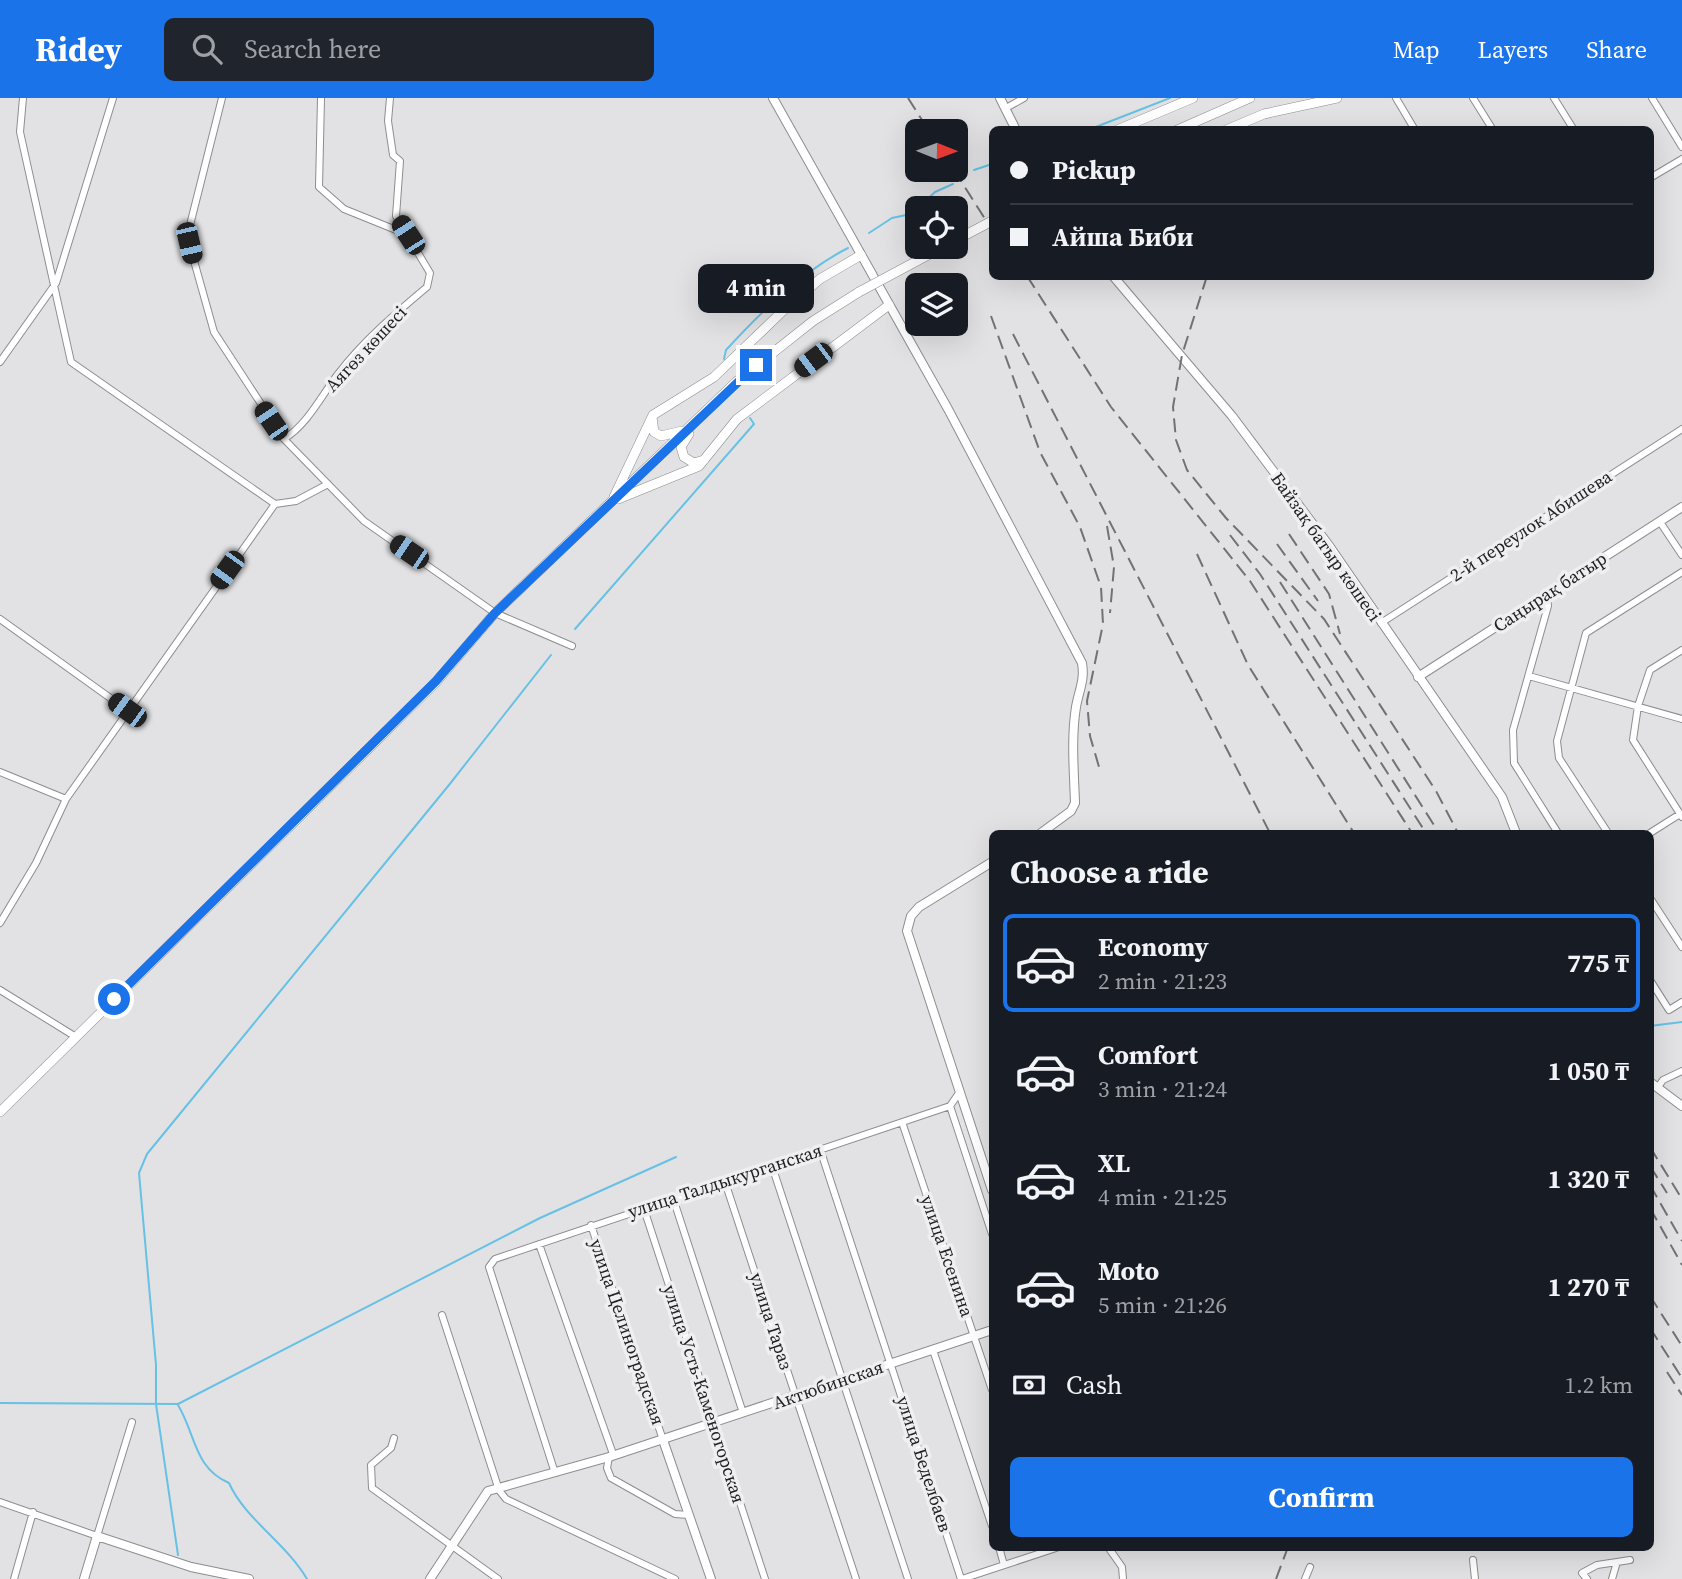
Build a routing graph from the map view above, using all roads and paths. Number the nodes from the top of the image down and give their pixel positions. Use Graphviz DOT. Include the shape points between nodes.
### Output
graph roads {
  1 [pos="15,98"];
  2 [pos="113,98"];
  3 [pos="222,98"];
  4 [pos="321,98"];
  5 [pos="390,98"];
  6 [pos="773,98"];
  7 [pos="1000,98"];
  8 [pos="1023,98"];
  9 [pos="1193,98"];
  10 [pos="1250,98"];
  11 [pos="1335,98"];
  12 [pos="1396,98"];
  13 [pos="1473,98"];
  14 [pos="1554,98"];
  15 [pos="1652,98"];
  16 [pos="22,101"];
  17 [pos="1006,108"];
  18 [pos="1014,126"];
  19 [pos="1126,126"];
  20 [pos="1186,126"];
  21 [pos="1236,126"];
  22 [pos="1413,126"];
  23 [pos="1490,126"];
  24 [pos="1572,126"];
  25 [pos="1682,147"];
  26 [pos="1682,159"];
  27 [pos="1654,176"];
  28 [pos="989,223"];
  29 [pos="968,234"];
  30 [pos="408,235"];
  31 [pos="861,255"];
  32 [pos="921,259"];
  33 [pos="1116,280"];
  34 [pos="56,283"];
  35 [pos="889,306"];
  36 [pos="0,362"];
  37 [pos="653,415"];
  38 [pos="693,425"];
  39 [pos="1682,429"];
  40 [pos="284,439"];
  41 [pos="706,459"];
  42 [pos="328,484"];
  43 [pos="612,501"];
  44 [pos="275,504"];
  45 [pos="1682,507"];
  46 [pos="1660,522"];
  47 [pos="1682,555"];
  48 [pos="1682,572"];
  49 [pos="1547,595"];
  50 [pos="495,613"];
  51 [pos="0,619"];
  52 [pos="1381,623"];
  53 [pos="572,646"];
  54 [pos="1682,650"];
  55 [pos="1529,676"];
  56 [pos="1418,677"];
  57 [pos="1572,687"];
  58 [pos="1638,706"];
  59 [pos="127,710"];
  60 [pos="1682,719"];
  61 [pos="0,772"];
  62 [pos="66,799"];
  63 [pos="1681,816"];
  64 [pos="1045,830"];
  65 [pos="1515,830"];
  66 [pos="1556,830"];
  67 [pos="1606,830"];
  68 [pos="1654,832"];
  69 [pos="989,864"];
  70 [pos="1654,904"];
  71 [pos="0,923"];
  72 [pos="1682,947"];
  73 [pos="1654,987"];
  74 [pos="0,990"];
  75 [pos="1682,1002"];
  76 [pos="76,1037"];
  77 [pos="1682,1071"];
  78 [pos="1654,1085"];
  79 [pos="959,1093"];
  80 [pos="950,1106"];
  81 [pos="1682,1106"];
  82 [pos="0,1112"];
  83 [pos="902,1122"];
  84 [pos="820,1149"];
  85 [pos="772,1166"];
  86 [pos="989,1181"];
  87 [pos="725,1182"];
  88 [pos="673,1198"];
  89 [pos="643,1209"];
  90 [pos="591,1225"];
  91 [pos="989,1225"];
  92 [pos="539,1244"];
  93 [pos="442,1315"];
  94 [pos="989,1331"];
  95 [pos="974,1336"];
  96 [pos="933,1350"];
  97 [pos="890,1364"];
  98 [pos="843,1380"];
  99 [pos="989,1381"];
  100 [pos="795,1395"];
  101 [pos="743,1413"];
  102 [pos="132,1422"];
  103 [pos="714,1423"];
  104 [pos="394,1438"];
  105 [pos="663,1440"];
  106 [pos="611,1455"];
  107 [pos="555,1473"];
  108 [pos="498,1488"];
  109 [pos="0,1502"];
  110 [pos="33,1512"];
  111 [pos="689,1515"];
  112 [pos="989,1517"];
  113 [pos="97,1536"];
  114 [pos="455,1545"];
  115 [pos="1000,1551"];
  116 [pos="1040,1551"];
  117 [pos="1111,1551"];
  118 [pos="1474,1560"];
  119 [pos="1630,1560"];
  120 [pos="1617,1562"];
  121 [pos="1004,1565"];
  122 [pos="1310,1567"];
  123 [pos="1585,1576"];
  124 [pos="14,1579"];
  125 [pos="84,1579"];
  126 [pos="249,1579"];
  127 [pos="430,1579"];
  128 [pos="498,1579"];
  129 [pos="676,1579"];
  130 [pos="711,1579"];
  131 [pos="765,1579"];
  132 [pos="856,1579"];
  133 [pos="908,1579"];
  134 [pos="962,1579"];
  135 [pos="1123,1579"];
  136 [pos="1305,1579"];
  137 [pos="1475,1579"];
  138 [pos="1612,1579"];
  1 -- 16 [label="street"];
  2 -- 34 [label="street"];
  3 -- 40 [label="street" via="189,243 214,332"];
  4 -- 30 [label="street" via="319,187 344,209"];
  5 -- 30 [label="street, Аягөз көшесі" via="393,155 400,161 396,216"];
  6 -- 31 [label="street"];
  7 -- 17 [label="street"];
  8 -- 17 [label="street"];
  9 -- 19 [label="main road"];
  10 -- 20 [label="main road"];
  11 -- 21 [label="main road" via="1264,114"];
  12 -- 22 [label="street"];
  13 -- 23 [label="street"];
  14 -- 24 [label="street"];
  15 -- 25 [label="street"];
  16 -- 34 [label="street" via="20,132"];
  17 -- 18 [label="street"];
  26 -- 27 [label="street"];
  28 -- 29 [label="main road, bridge"];
  30 -- 40 [label="street, Аягөз көшесі" via="430,273 428,287 393,314 338,374 298,430"];
  31 -- 35 [label="street"];
  31 -- 37 [label="main road" via="820,279 713,377"];
  32 -- 38 [label="main road, bridge" via="859,292 776,349"];
  33 -- 52 [label="street, Байзақ батыр көшесі" via="1232,416"];
  34 -- 36 [label="street"];
  34 -- 44 [label="street" via="71,362"];
  35 -- 41 [label="main road" via="737,419"];
  35 -- 64 [label="street" via="1082,663 1084,678 1074,736 1075,803"];
  37 -- 38 [label="main road" via="654,432 661,436 675,435"];
  37 -- 43 [label="main road"];
  38 -- 41 [label="main road" via="682,453 687,461"];
  38 -- 43 [label="main road"];
  39 -- 52 [label="street, 2-й переулок Абишева"];
  40 -- 42 [label="street"];
  41 -- 43 [label="main road" via="669,481"];
  42 -- 44 [label="street" via="296,501"];
  42 -- 50 [label="street" via="364,521"];
  43 -- 50 [label="main road"];
  44 -- 59 [label="street"];
  45 -- 46 [label="street, Саңырақ батыр"];
  46 -- 47 [label="street"];
  46 -- 49 [label="street, Саңырақ батыр"];
  48 -- 57 [label="street" via="1586,633"];
  49 -- 55 [label="street"];
  49 -- 56 [label="street, Саңырақ батыр"];
  50 -- 53 [label="street"];
  50 -- 76 [label="main road" via="436,681"];
  51 -- 59 [label="street"];
  52 -- 56 [label="street, Байзақ батыр көшесі"];
  54 -- 58 [label="street" via="1650,670"];
  55 -- 57 [label="street"];
  55 -- 66 [label="street" via="1513,730 1514,763"];
  56 -- 65 [label="street, Байзақ батыр көшесі" via="1502,797"];
  57 -- 58 [label="street"];
  57 -- 67 [label="street" via="1557,741 1559,758"];
  58 -- 60 [label="street"];
  58 -- 63 [label="street" via="1633,740"];
  59 -- 62 [label="street"];
  61 -- 62 [label="street"];
  62 -- 71 [label="street" via="36,863"];
  63 -- 68 [label="street"];
  69 -- 79 [label="street" via="919,907 907,931"];
  70 -- 72 [label="street"];
  73 -- 75 [label="street" via="1669,1010"];
  74 -- 76 [label="street"];
  76 -- 82 [label="main road"];
  77 -- 78 [label="street"];
  78 -- 81 [label="street"];
  79 -- 80 [label="street"];
  79 -- 86 [label="street"];
  80 -- 83 [label="street, улица Талдыкурганская"];
  80 -- 91 [label="street"];
  83 -- 84 [label="street, улица Талдыкурганская"];
  83 -- 95 [label="street, улица Есенина"];
  84 -- 85 [label="street, улица Талдыкурганская"];
  84 -- 97 [label="street, улица Беделбаев"];
  85 -- 87 [label="street, улица Талдыкурганская"];
  85 -- 98 [label="street"];
  87 -- 88 [label="street, улица Талдыкурганская"];
  87 -- 100 [label="street, улица Тараз"];
  88 -- 89 [label="street, улица Талдыкурганская"];
  88 -- 101 [label="street"];
  89 -- 90 [label="street, улица Талдыкурганская"];
  89 -- 103 [label="street, улица Усть-Каменогорская"];
  90 -- 92 [label="street, улица Талдыкурганская"];
  90 -- 105 [label="street, улица Целиноградская"];
  92 -- 106 [label="street"];
  92 -- 107 [label="street, улица Талдыкурганская" via="495,1259 489,1267"];
  93 -- 108 [label="street"];
  94 -- 95 [label="street, Актюбинская"];
  95 -- 96 [label="street, Актюбинская"];
  95 -- 99 [label="street, улица Есенина"];
  96 -- 97 [label="street, Актюбинская"];
  96 -- 112 [label="street"];
  97 -- 98 [label="street, Актюбинская"];
  97 -- 134 [label="street, улица Беделбаев"];
  98 -- 100 [label="street, Актюбинская"];
  98 -- 133 [label="street"];
  100 -- 101 [label="street, Актюбинская"];
  100 -- 132 [label="street, улица Тараз"];
  101 -- 103 [label="street, Актюбинская"];
  102 -- 113 [label="street"];
  103 -- 105 [label="street, Актюбинская"];
  103 -- 131 [label="street, улица Усть-Каменогорская"];
  104 -- 114 [label="street" via="391,1448 371,1465 372,1488"];
  105 -- 106 [label="street, Актюбинская"];
  105 -- 111 [label="street"];
  106 -- 107 [label="street, Актюбинская"];
  106 -- 111 [label="street" via="607,1468 611,1478 675,1514"];
  107 -- 108 [label="street, Актюбинская"];
  108 -- 114 [label="street" via="488,1491"];
  108 -- 129 [label="street" via="506,1499"];
  109 -- 110 [label="street"];
  110 -- 113 [label="street"];
  110 -- 124 [label="street"];
  111 -- 130 [label="street"];
  113 -- 125 [label="street"];
  113 -- 126 [label="street" via="191,1567"];
  114 -- 127 [label="street"];
  114 -- 128 [label="street"];
  115 -- 121 [label="street"];
  116 -- 121 [label="street"];
  117 -- 135 [label="street" via="1122,1567"];
  118 -- 137 [label="street"];
  119 -- 120 [label="street"];
  120 -- 123 [label="street" via="1597,1565"];
  120 -- 138 [label="street"];
  121 -- 134 [label="street"];
  122 -- 136 [label="street"];
}
